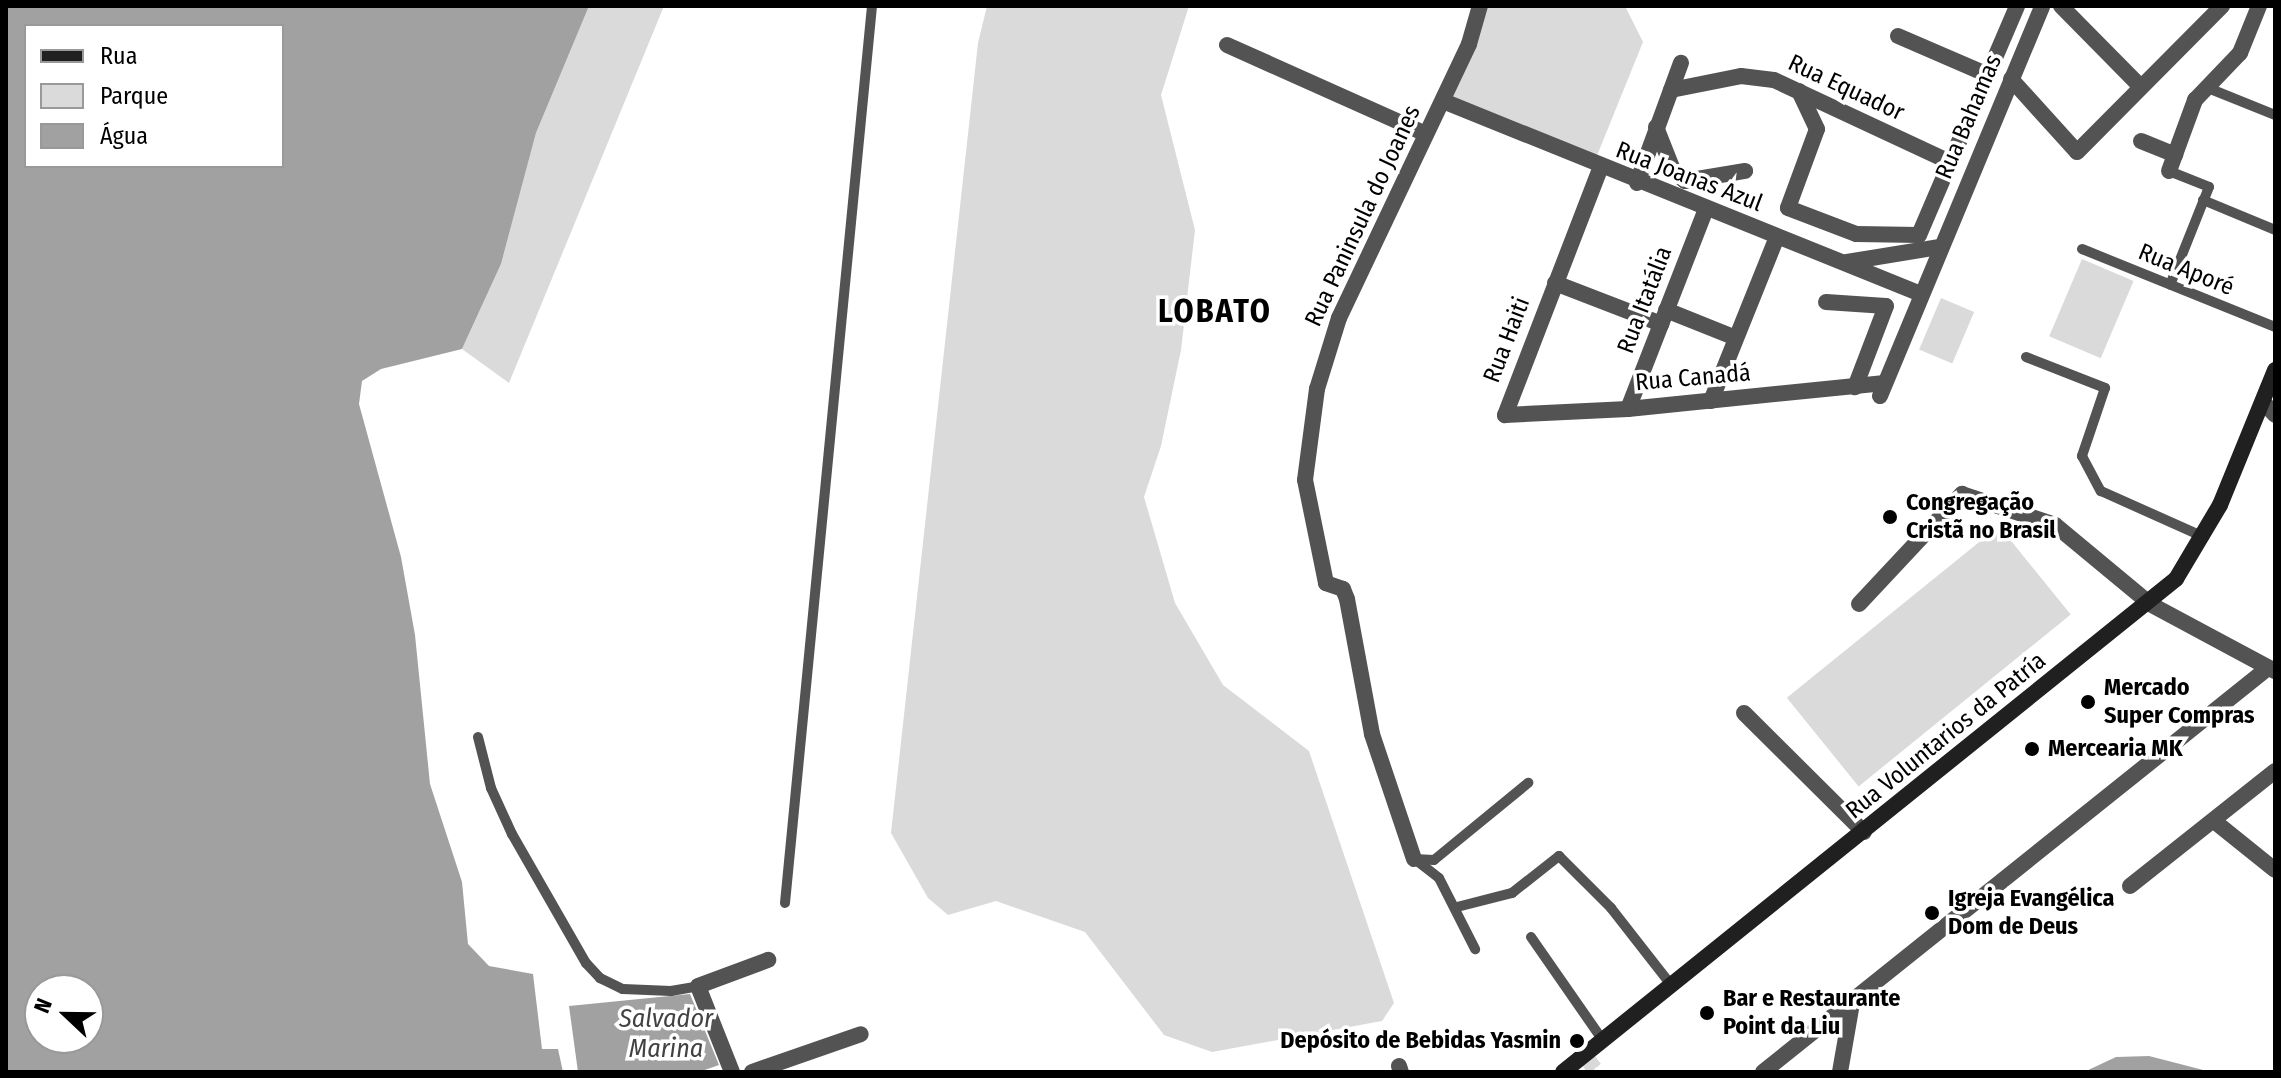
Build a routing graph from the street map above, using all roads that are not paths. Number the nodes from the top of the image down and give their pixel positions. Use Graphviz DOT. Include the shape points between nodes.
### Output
graph roads {
  1 [pos="872,6"];
  2 [pos="1480,6"];
  3 [pos="2017,6"];
  4 [pos="2042,6"];
  5 [pos="2061,6"];
  6 [pos="2222,6"];
  7 [pos="2259,6"];
  8 [pos="1898,36"];
  9 [pos="1227,45"];
  10 [pos="1681,63"];
  11 [pos="1988,75"];
  12 [pos="2011,79"];
  13 [pos="2141,87"];
  14 [pos="2208,88"];
  15 [pos="1671,90"];
  16 [pos="1799,91"];
  17 [pos="1443,101"];
  18 [pos="2275,115"];
  19 [pos="1656,127"];
  20 [pos="1426,134"];
  21 [pos="2141,141"];
  22 [pos="2175,155"];
  23 [pos="1950,162"];
  24 [pos="1600,169"];
  25 [pos="1745,171"];
  26 [pos="2169,171"];
  27 [pos="1637,183"];
  28 [pos="2203,200"];
  29 [pos="1706,209"];
  30 [pos="2275,230"];
  31 [pos="1919,235"];
  32 [pos="1777,237"];
  33 [pos="1940,247"];
  34 [pos="2082,249"];
  35 [pos="1846,263"];
  36 [pos="1555,283"];
  37 [pos="2170,285"];
  38 [pos="1921,294"];
  39 [pos="1826,302"];
  40 [pos="1664,317"];
  41 [pos="2275,327"];
  42 [pos="1736,338"];
  43 [pos="2026,357"];
  44 [pos="2275,370"];
  45 [pos="1855,387"];
  46 [pos="1882,389"];
  47 [pos="1711,401"];
  48 [pos="2263,402"];
  49 [pos="1628,409"];
  50 [pos="1505,415"];
  51 [pos="2275,415"];
  52 [pos="2204,537"];
  53 [pos="1859,604"];
  54 [pos="2150,604"];
  55 [pos="2272,670"];
  56 [pos="1744,713"];
  57 [pos="478,737"];
  58 [pos="2275,771"];
  59 [pos="1528,783"];
  60 [pos="2214,821"];
  61 [pos="1864,832"];
  62 [pos="1414,859"];
  63 [pos="2275,870"];
  64 [pos="2130,886"];
  65 [pos="785,903"];
  66 [pos="1457,907"];
  67 [pos="1531,937"];
  68 [pos="1475,949"];
  69 [pos="768,960"];
  70 [pos="698,986"];
  71 [pos="1672,986"];
  72 [pos="1852,1003"];
  73 [pos="861,1034"];
  74 [pos="1604,1042"];
  75 [pos="732,1072"];
  76 [pos="752,1072"];
  77 [pos="1563,1072"];
  78 [pos="1763,1072"];
  79 [pos="1840,1072"];
  1 -- 65 [label="lane"];
  2 -- 17 [label="street, Rua Paninsula do Joanes"];
  3 -- 11 [label="street, Rua Bahamas"];
  4 -- 12 [label="street, Rua Bahamas"];
  5 -- 13 [label="street"];
  6 -- 13 [label="street"];
  7 -- 14 [label="street" via="2240,53"];
  8 -- 11 [label="street"];
  9 -- 20 [label="street"];
  10 -- 15 [label="street"];
  11 -- 23 [label="street, Rua Bahamas"];
  12 -- 13 [label="street" via="2077,152"];
  12 -- 33 [label="street, Rua Bahamas"];
  14 -- 18 [label="lane"];
  14 -- 22 [label="street" via="2195,100"];
  15 -- 16 [label="street, Rua Equador" via="1741,76 1774,80"];
  15 -- 19 [label="street"];
  16 -- 23 [label="street, Rua Equador"];
  16 -- 31 [label="street, Rua Joanas Azul" via="1817,129 1788,208 1856,234"];
  17 -- 20 [label="street, Rua Paninsula do Joanes"];
  17 -- 24 [label="street, Rua Joanas Azul"];
  19 -- 25 [label="street" via="1673,170 1685,181"];
  19 -- 27 [label="street"];
  20 -- 62 [label="street, Rua Paninsula do Joanes" via="1339,318 1317,389 1305,480 1326,583 1343,589 1347,599 1372,734"];
  21 -- 22 [label="street"];
  22 -- 26 [label="street"];
  23 -- 31 [label="street, Rua Bahamas"];
  24 -- 27 [label="street, Rua Joanas Azul"];
  24 -- 36 [label="street, Rua Haiti"];
  26 -- 28 [label="lane" via="2209,187"];
  27 -- 29 [label="street, Rua Joanas Azul"];
  28 -- 30 [label="lane"];
  28 -- 37 [label="lane"];
  29 -- 32 [label="street, Rua Joanas Azul"];
  29 -- 40 [label="street, Rua Itatália"];
  32 -- 35 [label="street, Rua Joanas Azul"];
  32 -- 42 [label="street"];
  33 -- 35 [label="street"];
  33 -- 38 [label="street, Rua Bahamas"];
  34 -- 37 [label="lane, Rua Aporé"];
  35 -- 38 [label="street, Rua Joanas Azul"];
  36 -- 40 [label="street, Rua Haiti"];
  36 -- 50 [label="street, Rua Haiti"];
  37 -- 41 [label="lane, Rua Aporé"];
  38 -- 46 [label="street, Rua Bahamas"];
  39 -- 45 [label="street" via="1886,306"];
  40 -- 42 [label="street, Rua Haiti"];
  40 -- 49 [label="street, Rua Itatália"];
  42 -- 47 [label="street"];
  43 -- 52 [label="lane" via="2105,388 2082,456 2101,491"];
  44 -- 48 [label="street, Rua Voluntarios da Patría"];
  45 -- 46 [label="street, Rua Canadá"];
  45 -- 47 [label="street, Rua Canadá"];
  47 -- 49 [label="street, Rua Canadá"];
  48 -- 51 [label="street"];
  48 -- 52 [label="street, Rua Voluntarios da Patría"];
  49 -- 50 [label="street, Rua Canadá"];
  52 -- 54 [label="street, Rua Voluntarios da Patría" via="2176,579"];
  53 -- 54 [label="street" via="1962,494 2055,525"];
  54 -- 55 [label="street"];
  54 -- 61 [label="street, Rua Voluntarios da Patría"];
  55 -- 72 [label="street"];
  56 -- 61 [label="street"];
  57 -- 70 [label="lane" via="491,788 512,834 586,963 623,989"];
  58 -- 60 [label="street"];
  59 -- 62 [label="lane" via="1434,860"];
  60 -- 63 [label="street"];
  60 -- 64 [label="street"];
  61 -- 71 [label="street, Rua Voluntarios da Patría"];
  62 -- 66 [label="lane" via="1439,878"];
  66 -- 68 [label="lane"];
  66 -- 71 [label="lane" via="1512,893 1559,856 1611,908"];
  67 -- 74 [label="lane"];
  69 -- 70 [label="street"];
  70 -- 75 [label="street"];
  71 -- 74 [label="street, Rua Voluntarios da Patría"];
  72 -- 78 [label="street"];
  72 -- 79 [label="street"];
  73 -- 76 [label="street"];
  74 -- 77 [label="street, Rua Voluntarios da Patría"];
}
